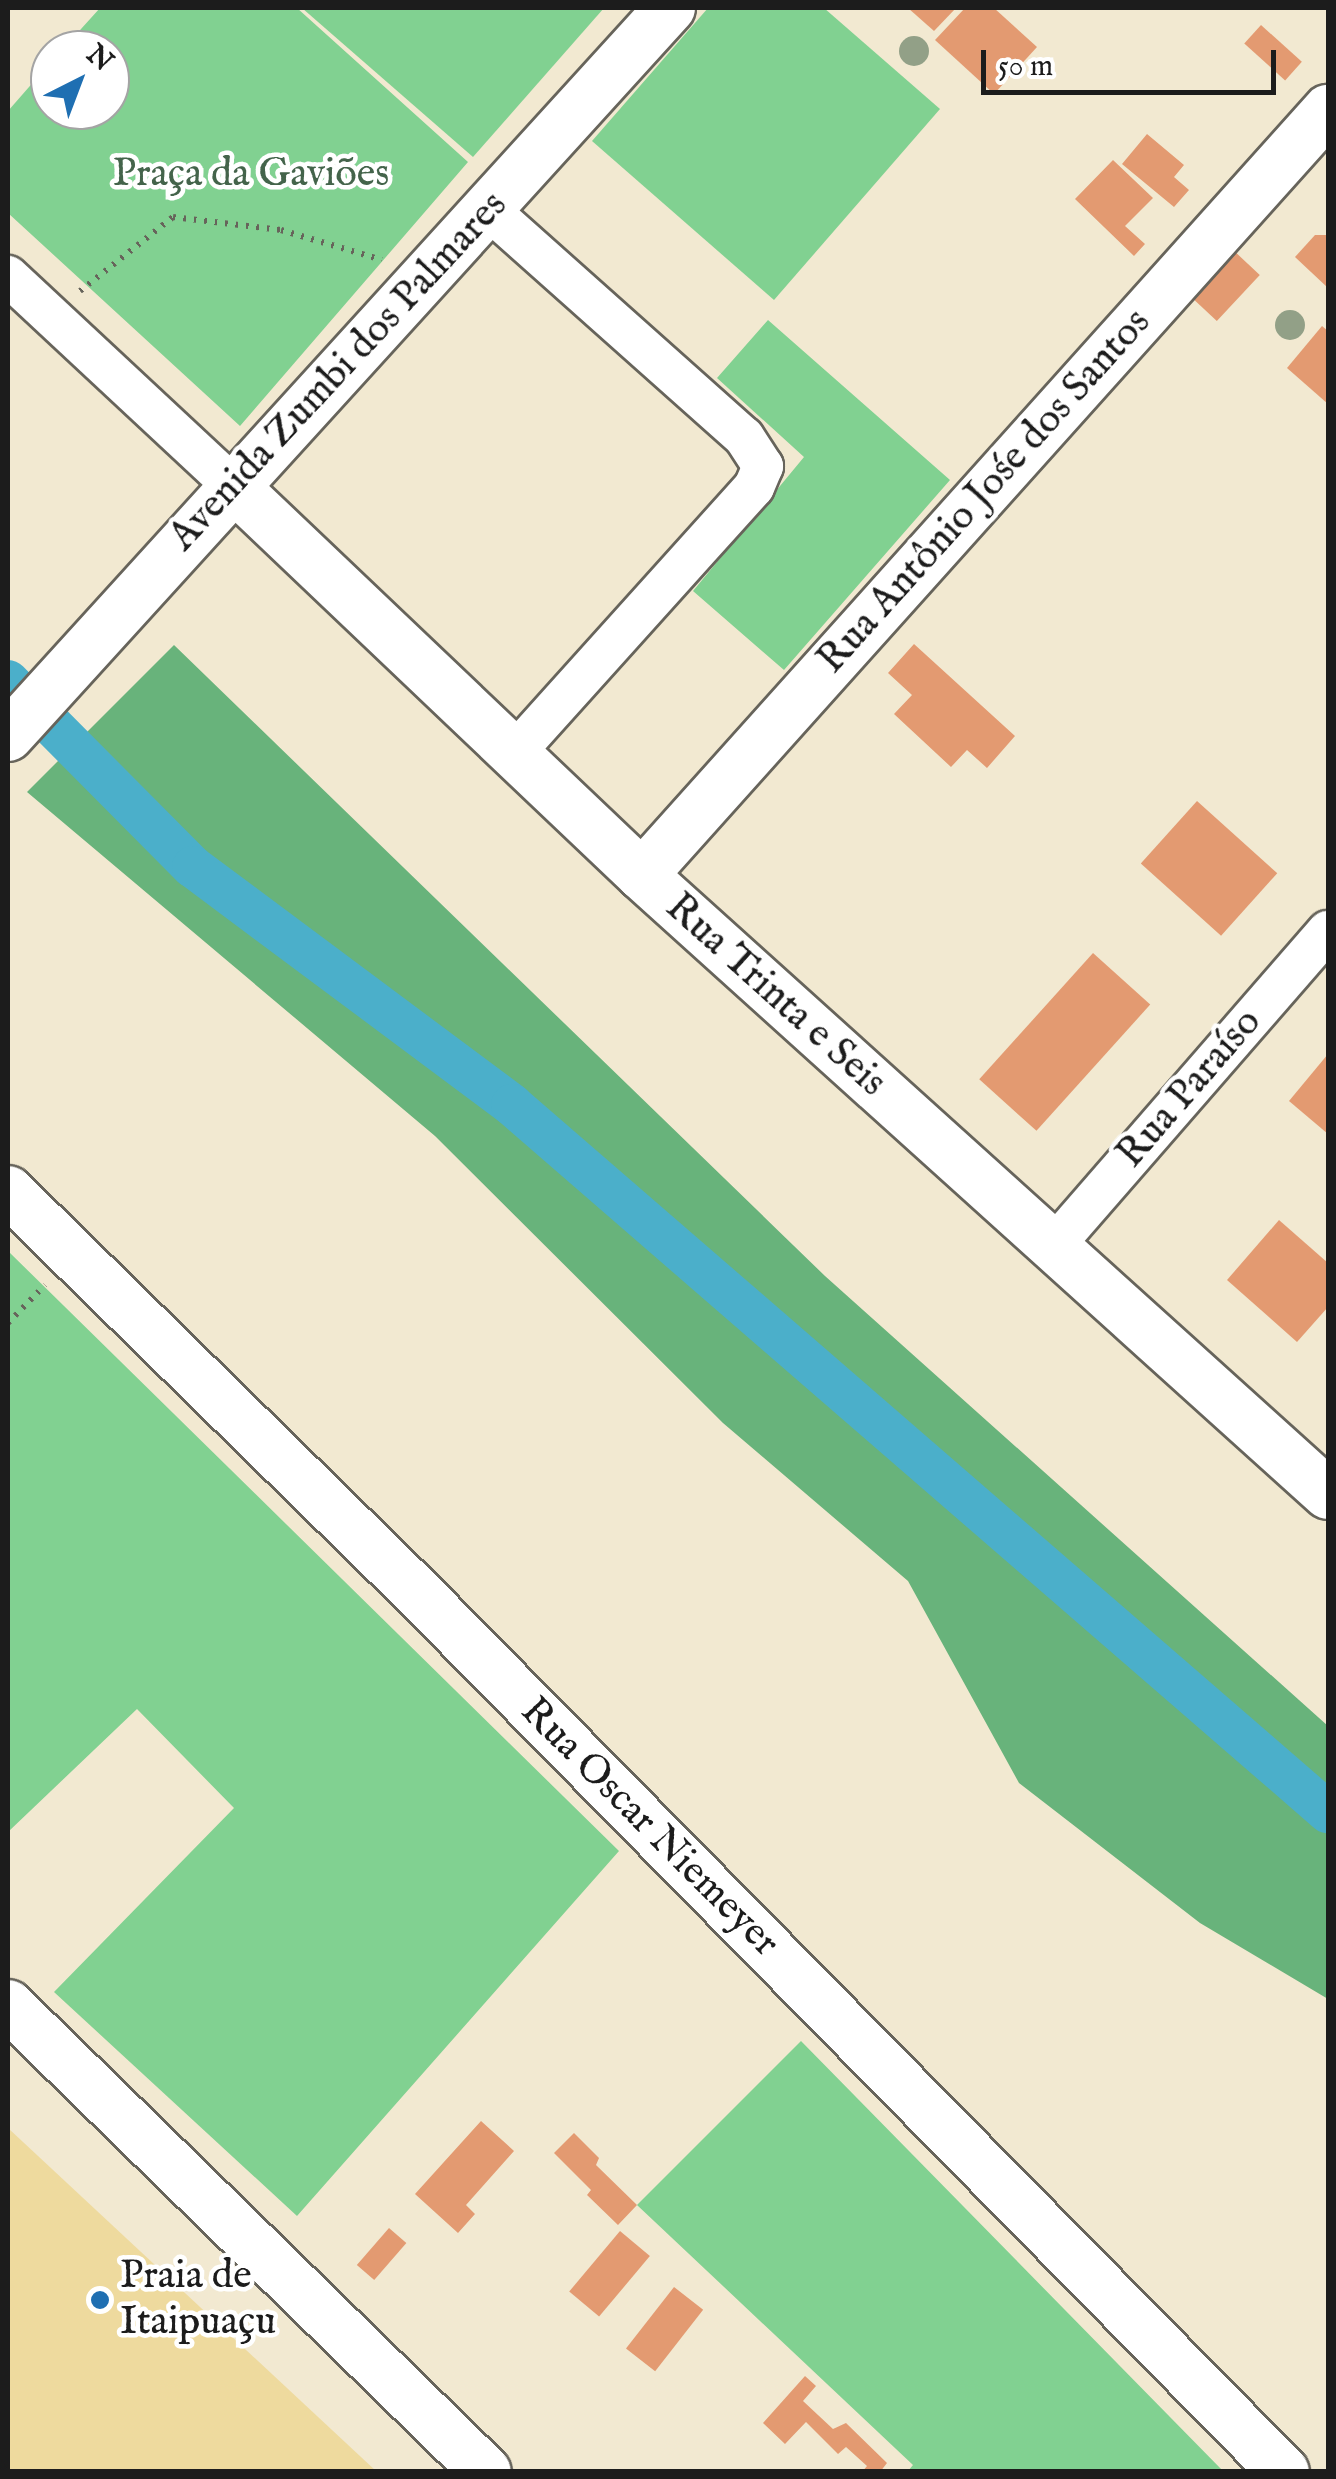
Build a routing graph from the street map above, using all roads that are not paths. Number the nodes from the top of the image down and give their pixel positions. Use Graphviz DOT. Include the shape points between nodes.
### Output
graph roads {
  1 [pos="670,8"];
  2 [pos="1328,110"];
  3 [pos="488,210"];
  4 [pos="8,276"];
  5 [pos="233,486"];
  6 [pos="8,736"];
  7 [pos="515,752"];
  8 [pos="642,875"];
  9 [pos="1328,931"];
  10 [pos="8,1191"];
  11 [pos="1052,1248"];
  12 [pos="1328,1494"];
  13 [pos="8,2005"];
  14 [pos="486,2472"];
  15 [pos="1284,2472"];
  1 -- 3 [label="street, Avenida Zumbi dos Palmares"];
  2 -- 8 [label="street, Rua Antônio Jośe dos Santos"];
  3 -- 5 [label="street, Avenida Zumbi dos Palmares"];
  3 -- 7 [label="street" via="744,437 762,466 754,487"];
  4 -- 5 [label="street"];
  5 -- 6 [label="street, Avenida Zumbi dos Palmares"];
  5 -- 7 [label="street, Rua Trinta e Seis"];
  7 -- 8 [label="street, Rua Trinta e Seis"];
  8 -- 11 [label="street, Rua Trinta e Seis"];
  9 -- 11 [label="street, Rua Paraíso"];
  10 -- 15 [label="street, Rua Oscar Niemeyer" via="418,1593"];
  11 -- 12 [label="street, Rua Trinta e Seis"];
  13 -- 14 [label="street"];
}
